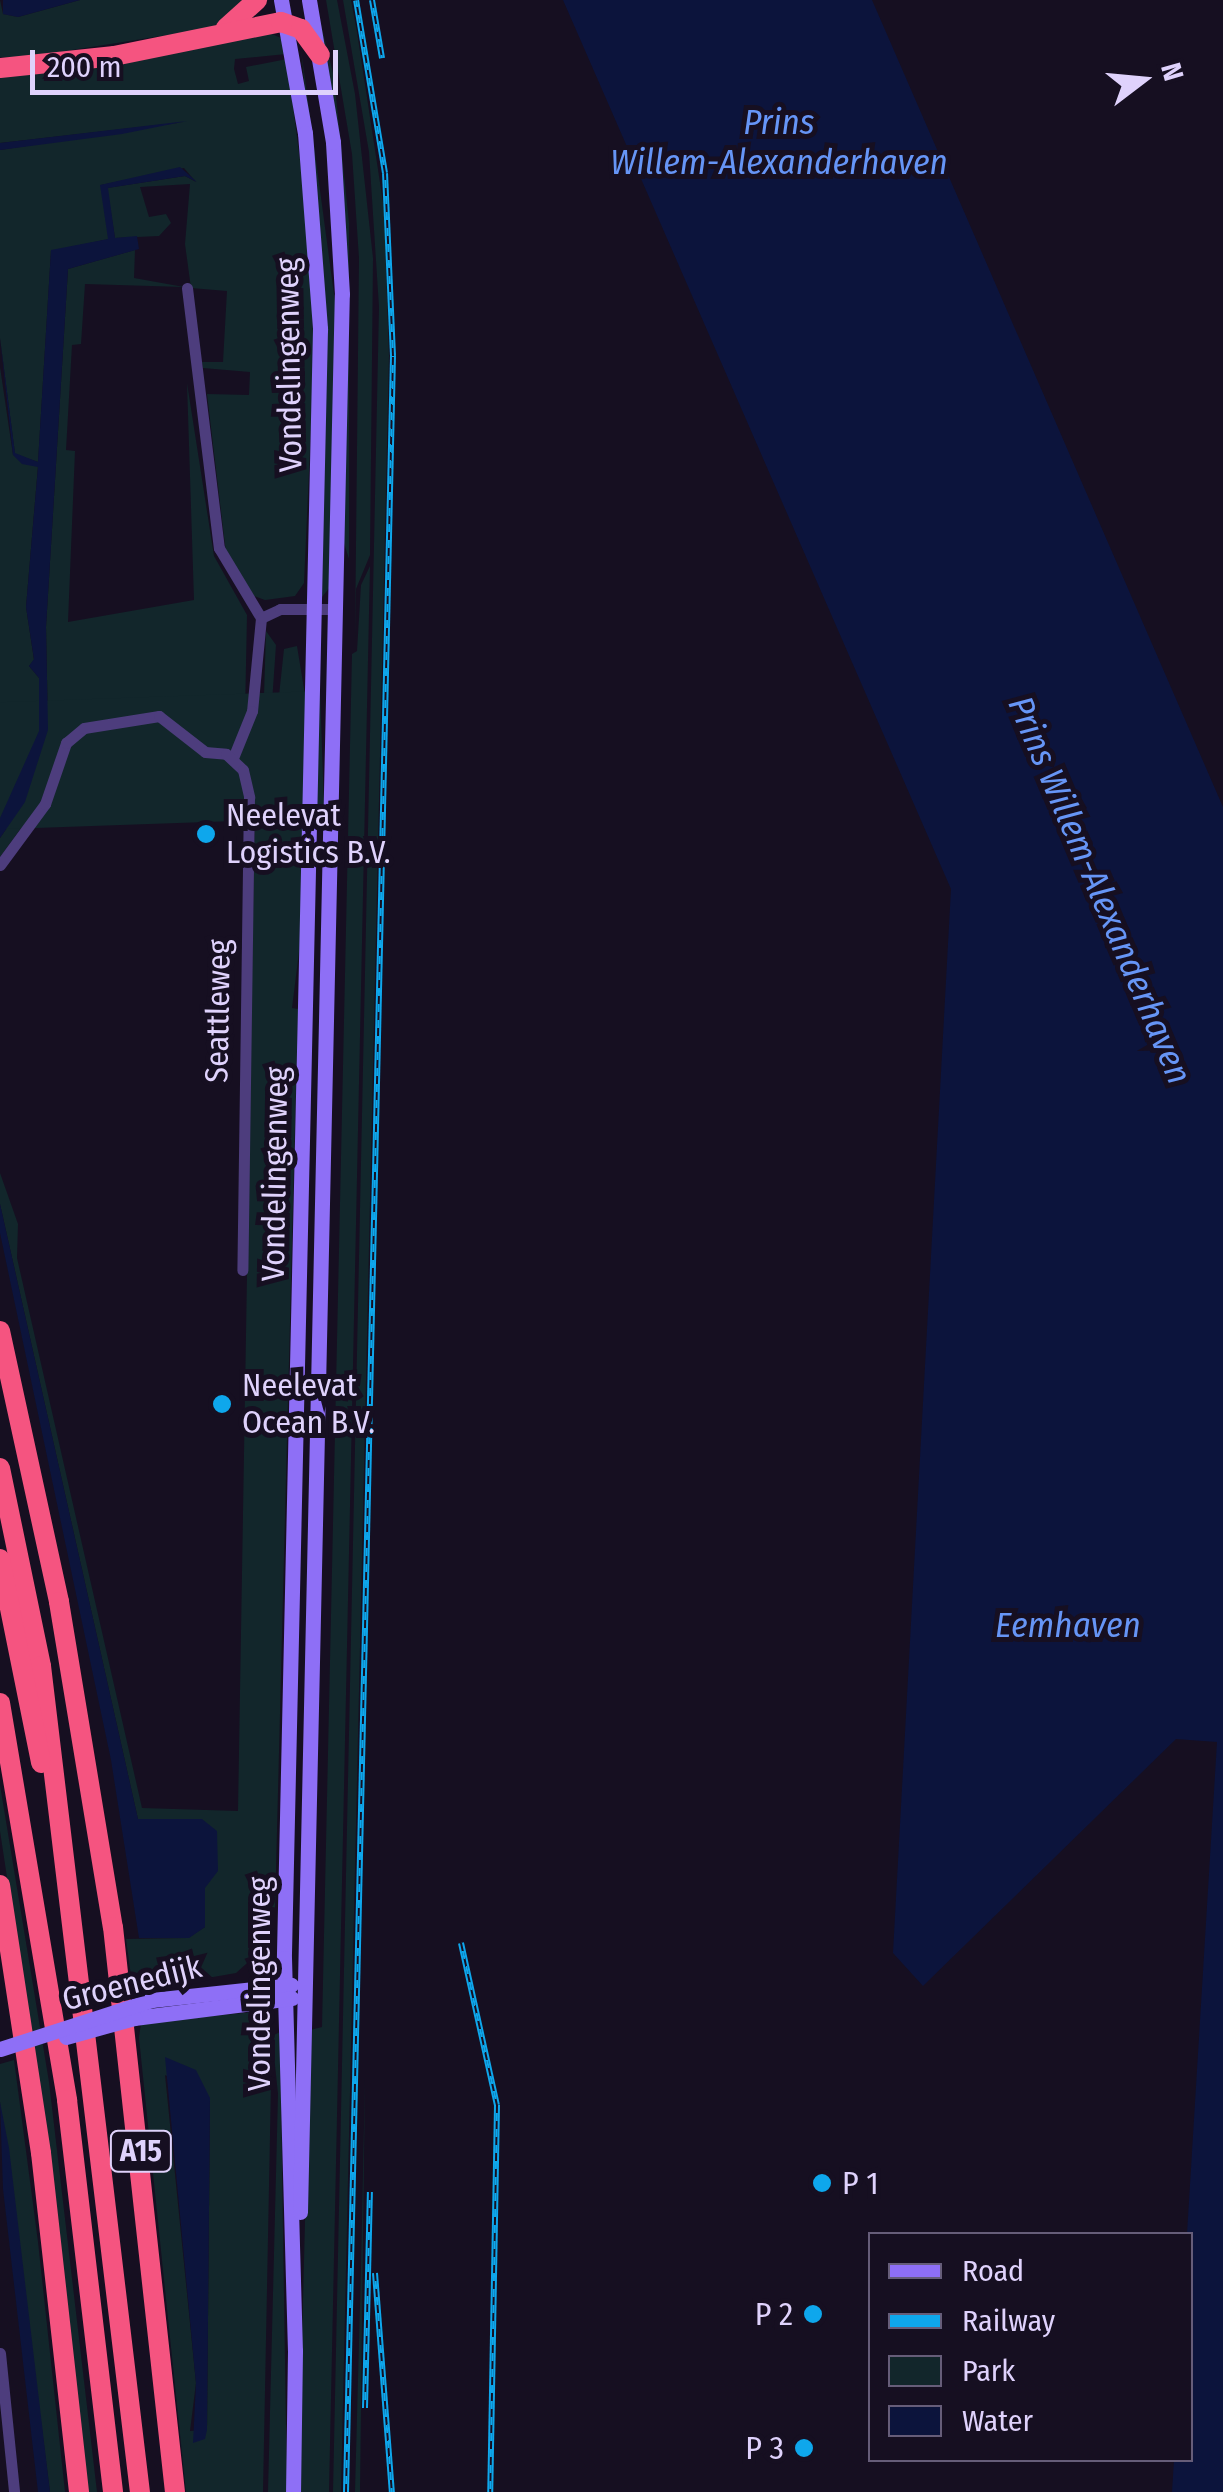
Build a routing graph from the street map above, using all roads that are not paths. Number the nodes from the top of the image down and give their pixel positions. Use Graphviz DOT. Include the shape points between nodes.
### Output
graph roads {
  1 [pos="257,0"];
  2 [pos="282,0"];
  3 [pos="309,0"];
  4 [pos="286,22"];
  5 [pos="215,34"];
  6 [pos="320,55"];
  7 [pos="0,68"];
  8 [pos="187,288"];
  9 [pos="316,609"];
  10 [pos="335,610"];
  11 [pos="260,618"];
  12 [pos="233,758"];
  13 [pos="0,865"];
  14 [pos="242,1270"];
  15 [pos="0,1331"];
  16 [pos="0,1468"];
  17 [pos="0,1558"];
  18 [pos="0,1703"];
  19 [pos="0,1885"];
  20 [pos="78,1957"];
  21 [pos="284,1981"];
  22 [pos="304,1991"];
  23 [pos="285,2002"];
  24 [pos="258,2004"];
  25 [pos="153,2006"];
  26 [pos="286,2026"];
  27 [pos="0,2052"];
  28 [pos="295,2351"];
  29 [pos="0,2353"];
  30 [pos="14,2492"];
  31 [pos="79,2492"];
  32 [pos="113,2492"];
  33 [pos="140,2492"];
  34 [pos="175,2492"];
  35 [pos="292,2492"];
  1 -- 5 [label="highway"];
  2 -- 4 [label="main road, Vondelingenweg"];
  3 -- 6 [label="main road, Vondelingenweg"];
  4 -- 5 [label="highway"];
  4 -- 6 [label="highway" via="301,29"];
  4 -- 9 [label="main road, Vondelingenweg" via="316,244"];
  5 -- 7 [label="highway" via="81,61"];
  6 -- 10 [label="main road, Vondelingenweg" via="342,294"];
  8 -- 11 [label="street" via="219,548"];
  9 -- 10 [label="street"];
  9 -- 11 [label="street" via="280,609"];
  9 -- 21 [label="main road, Vondelingenweg"];
  10 -- 22 [label="main road, Vondelingenweg"];
  11 -- 12 [label="street" via="252,711"];
  12 -- 13 [label="street" via="204,752 159,716 84,728 66,744 45,804"];
  12 -- 14 [label="street, Seattleweg" via="249,797"];
  15 -- 34 [label="highway, A15" via="59,1602 113,1927"];
  16 -- 20 [label="highway, A15" via="41,1666"];
  17 -- 20 [label="highway, A15"];
  18 -- 32 [label="highway, A15" via="62,2060"];
  19 -- 31 [label="highway" via="41,2153"];
  20 -- 33 [label="highway, A15"];
  21 -- 22 [label="main road"];
  21 -- 23 [label="main road, Vondelingenweg"];
  21 -- 25 [label="main road, Groenedijk"];
  22 -- 23 [label="main road, Groenedijk"];
  22 -- 28 [label="main road, Vondelingenweg"];
  23 -- 24 [label="main road, Groenedijk"];
  23 -- 26 [label="main road, Vondelingenweg"];
  24 -- 25 [label="main road, Groenedijk"];
  24 -- 26 [label="main road"];
  25 -- 27 [label="main road, Groenedijk, bridge"];
  25 -- 27 [label="main road, Groenedijk, bridge" via="134,2018"];
  26 -- 28 [label="main road, Vondelingenweg"];
  28 -- 35 [label="main road, Vondelingenweg"];
  29 -- 30 [label="street"];
}
